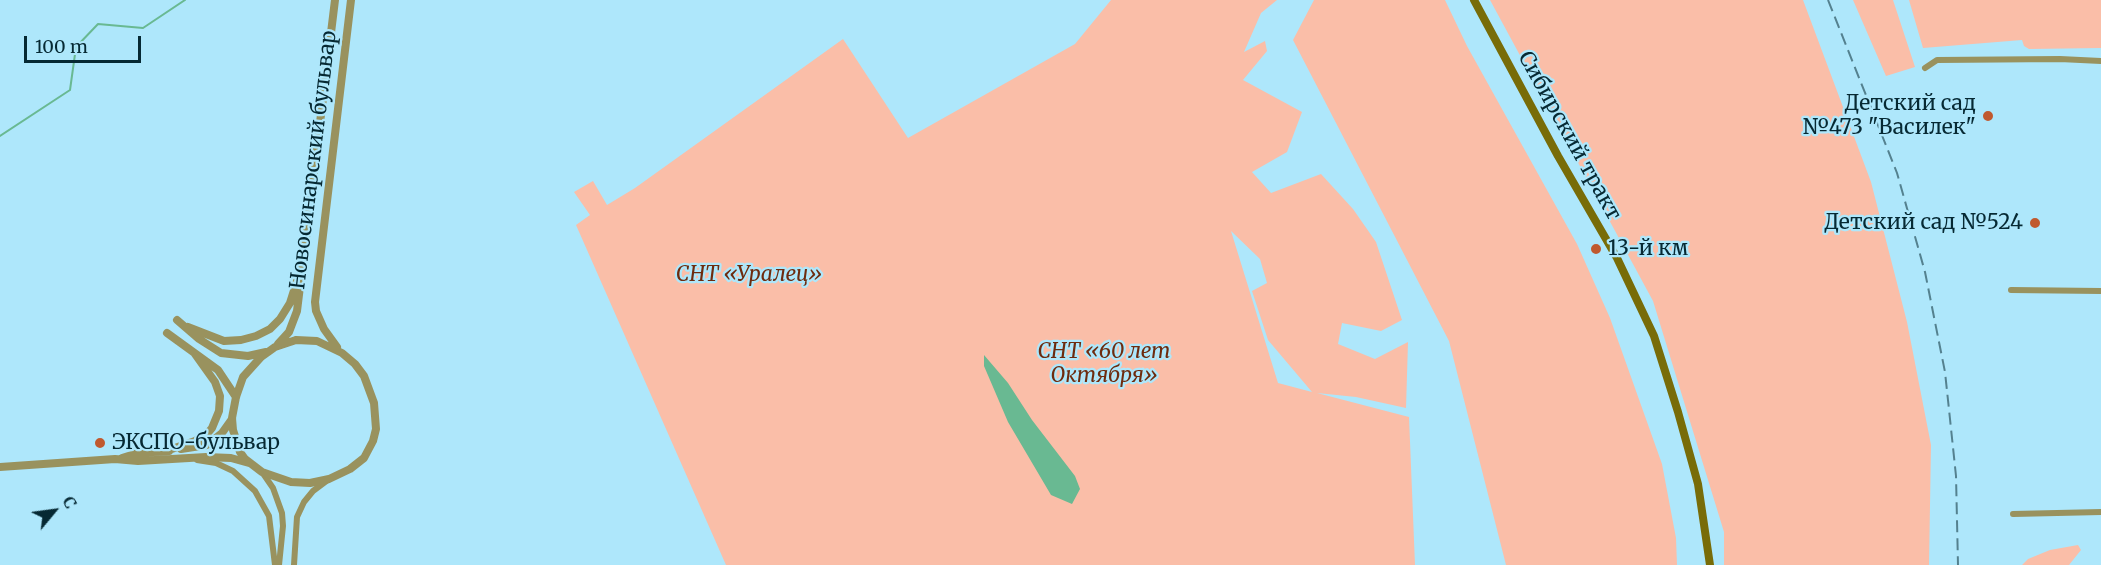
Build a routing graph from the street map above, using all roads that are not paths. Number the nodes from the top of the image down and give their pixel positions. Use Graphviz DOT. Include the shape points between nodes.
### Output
graph roads {
  1 [pos="335,0"];
  2 [pos="351,0"];
  3 [pos="1474,0"];
  4 [pos="2101,61"];
  5 [pos="1925,68"];
  6 [pos="302,271"];
  7 [pos="2011,291"];
  8 [pos="2101,291"];
  9 [pos="177,320"];
  10 [pos="188,327"];
  11 [pos="167,333"];
  12 [pos="271,349"];
  13 [pos="342,353"];
  14 [pos="195,354"];
  15 [pos="236,397"];
  16 [pos="232,418"];
  17 [pos="166,451"];
  18 [pos="115,459"];
  19 [pos="184,459"];
  20 [pos="250,463"];
  21 [pos="0,467"];
  22 [pos="262,472"];
  23 [pos="329,479"];
  24 [pos="2101,512"];
  25 [pos="2013,514"];
  26 [pos="277,565"];
  27 [pos="294,565"];
  28 [pos="1710,565"];
  1 -- 6 [label="street, Новосинарский бульвар"];
  2 -- 13 [label="street, Новосинарский бульвар" via="315,302 324,329"];
  3 -- 28 [label="main road, Сибирский тракт" via="1617,258 1654,336 1698,484"];
  4 -- 5 [label="street" via="1937,60"];
  6 -- 10 [label="street" via="280,319 263,333 224,341"];
  6 -- 12 [label="street, Новосинарский бульвар" via="295,320 286,336"];
  7 -- 8 [label="street"];
  9 -- 10 [label="street"];
  10 -- 12 [label="street" via="221,353 248,356"];
  11 -- 14 [label="street"];
  12 -- 13 [label="street" via="306,340 327,344"];
  12 -- 15 [label="street" via="243,377"];
  13 -- 23 [label="street" via="364,376 374,403 376,429 363,458"];
  14 -- 15 [label="street" via="218,370"];
  14 -- 17 [label="street" via="215,382 220,396 219,411 207,434"];
  15 -- 16 [label="street"];
  16 -- 17 [label="street" via="207,445"];
  16 -- 20 [label="street" via="236,444"];
  17 -- 18 [label="street"];
  18 -- 19 [label="street"];
  18 -- 21 [label="street"];
  19 -- 20 [label="street" via="222,457"];
  19 -- 26 [label="street" via="224,466 249,483 269,516"];
  20 -- 22 [label="street"];
  22 -- 23 [label="street" via="291,482"];
  22 -- 26 [label="street" via="282,513"];
  23 -- 27 [label="street" via="304,502 297,517"];
  24 -- 25 [label="street"];
}
